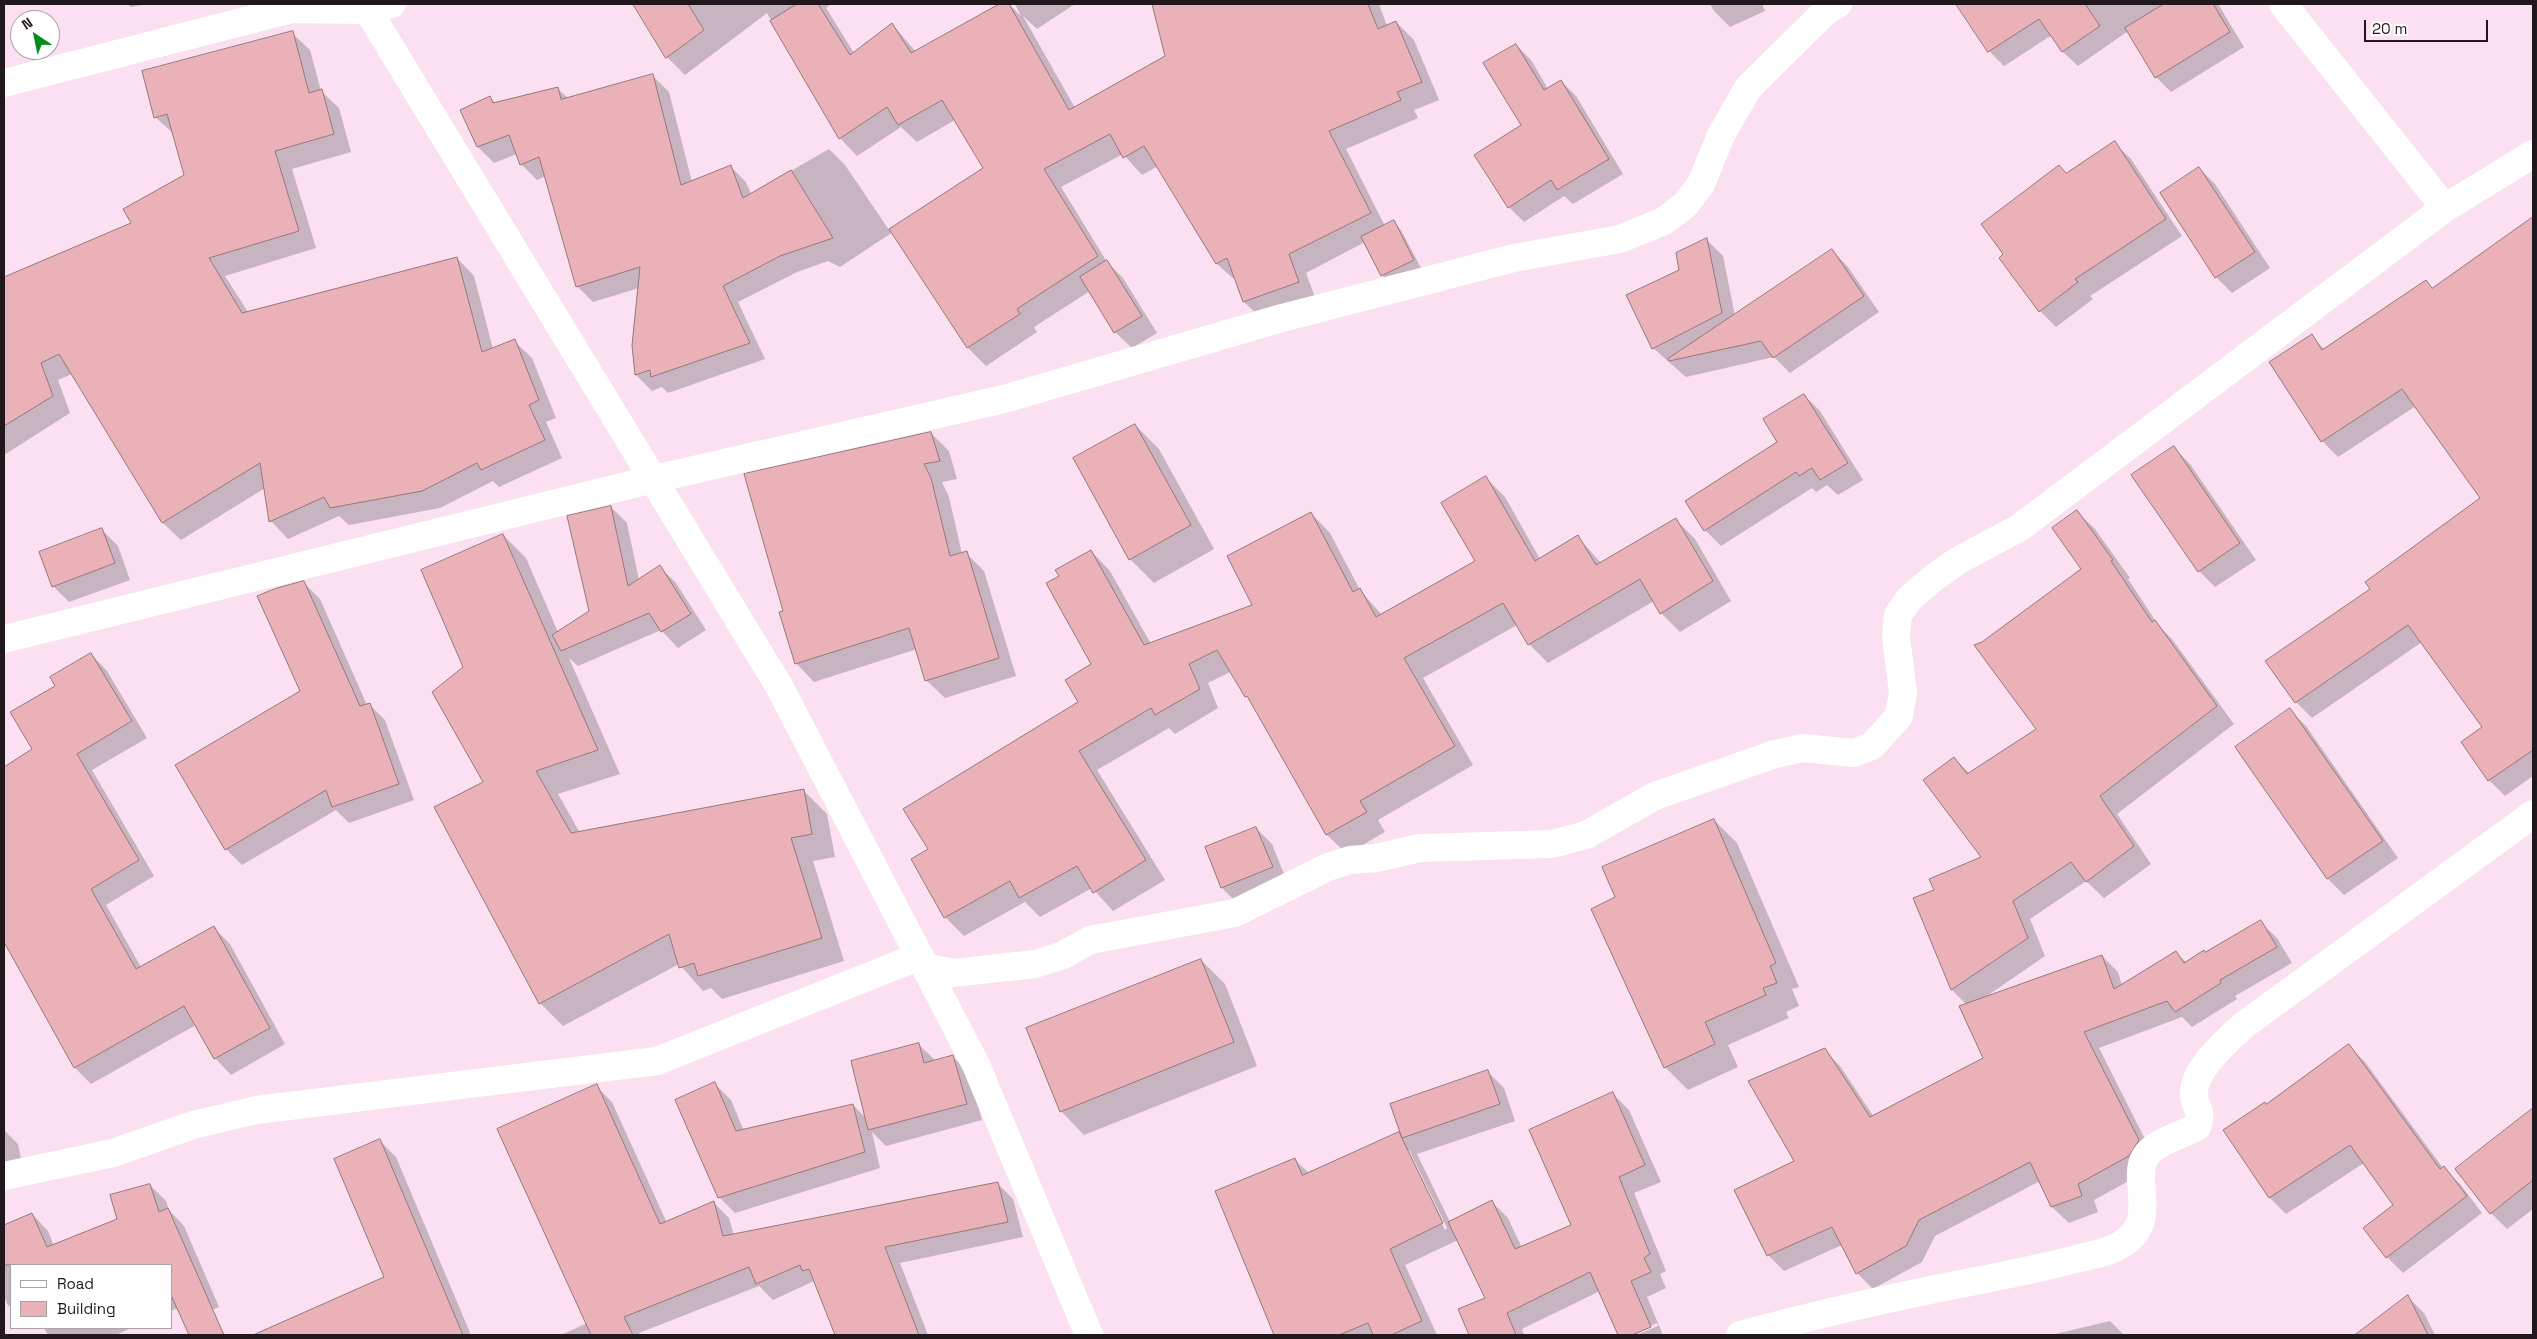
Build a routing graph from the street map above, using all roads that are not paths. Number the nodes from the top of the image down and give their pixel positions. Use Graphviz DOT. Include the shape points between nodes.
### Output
graph roads {
  1 [pos="1838,4"];
  2 [pos="2283,4"];
  3 [pos="374,6"];
  4 [pos="4,83"];
  5 [pos="2533,154"];
  6 [pos="2445,208"];
  7 [pos="654,479"];
  8 [pos="4,639"];
  9 [pos="2533,814"];
  10 [pos="923,961"];
  11 [pos="4,1176"];
  12 [pos="1089,1335"];
  13 [pos="1740,1335"];
  1 -- 7 [label="street" via="1826,11 1748,88 1721,135 1701,184 1685,206 1664,221 1620,239 1514,258 1282,318 1004,400"];
  2 -- 6 [label="street"];
  3 -- 4 [label="street" via="292,9"];
  3 -- 7 [label="street"];
  5 -- 6 [label="street"];
  6 -- 10 [label="street" via="2019,528 1959,560 1909,599 1898,615 1896,637 1903,692 1899,716 1872,746 1854,753 1803,748 1776,754 1655,796 1586,835 1552,844 1420,848 1350,860 1328,867 1235,913 1090,940 1035,964 953,973"];
  7 -- 8 [label="street"];
  7 -- 10 [label="street" via="779,686"];
  9 -- 13 [label="street" via="2244,1025 2214,1053 2199,1076 2194,1093 2201,1116 2197,1127 2157,1147 2145,1158 2142,1174 2144,1196 2137,1232 2122,1245 2040,1268 1860,1303"];
  10 -- 11 [label="street" via="658,1061 256,1110 193,1125 113,1153"];
  10 -- 12 [label="street" via="976,1065"];
}
